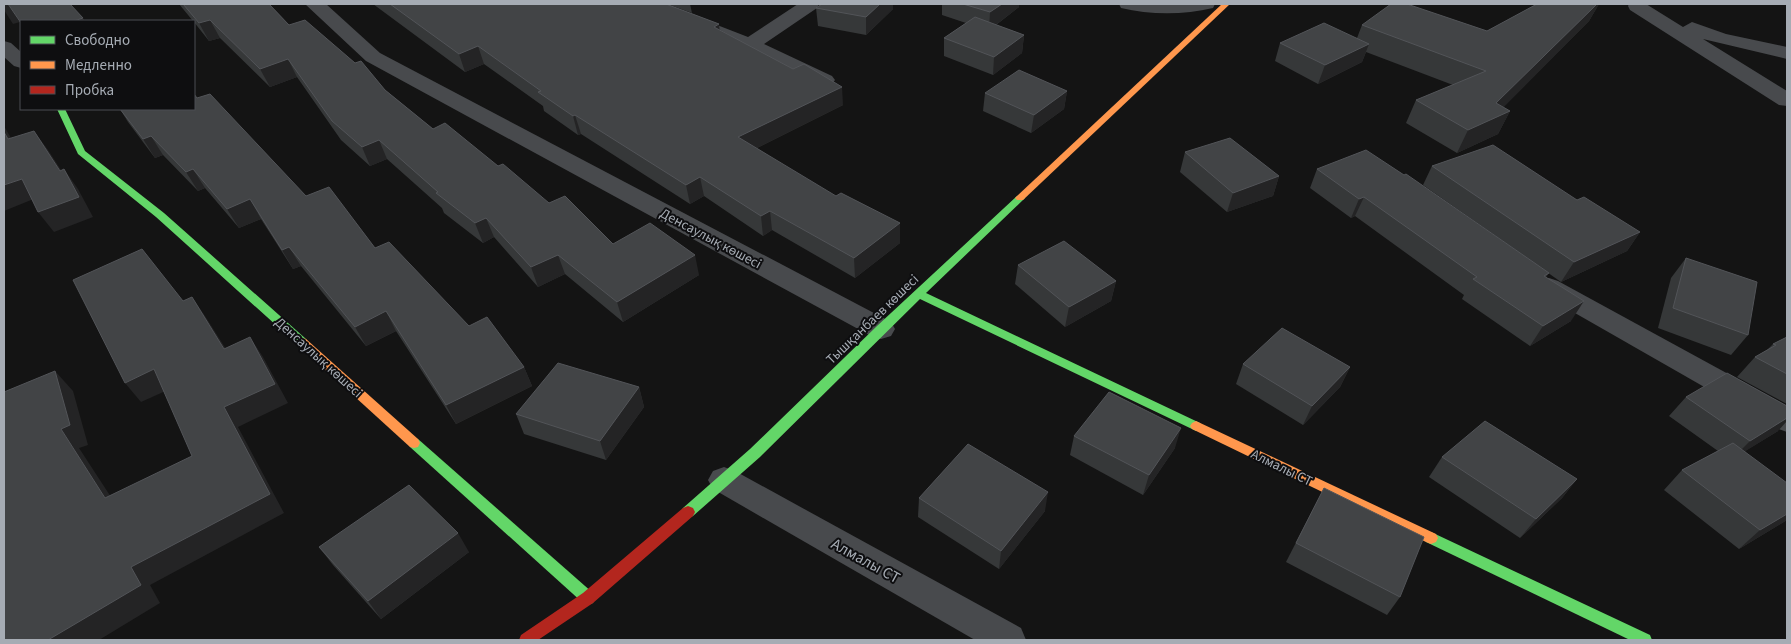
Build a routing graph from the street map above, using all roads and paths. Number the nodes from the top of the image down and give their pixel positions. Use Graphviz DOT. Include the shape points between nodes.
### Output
graph roads {
  1 [pos="314,4"];
  2 [pos="647,4"];
  3 [pos="810,4"];
  4 [pos="1128,4"];
  5 [pos="1206,4"];
  6 [pos="1226,4"];
  7 [pos="1634,5"];
  8 [pos="750,45"];
  9 [pos="4,47"];
  10 [pos="1787,53"];
  11 [pos="20,61"];
  12 [pos="825,80"];
  13 [pos="1787,100"];
  14 [pos="61,110"];
  15 [pos="1527,271"];
  16 [pos="919,294"];
  17 [pos="881,330"];
  18 [pos="1787,420"];
  19 [pos="724,480"];
  20 [pos="588,598"];
  21 [pos="526,640"];
  22 [pos="1008,640"];
  23 [pos="1645,640"];
  1 -- 17 [label="street, Денсаулық көшесі" via="373,57"];
  2 -- 8 [label="street"];
  3 -- 8 [label="street"];
  4 -- 5 [label="street" via="1168,8"];
  6 -- 16 [label="street, Тышқанбаев көшесі"];
  7 -- 10 [label="street" via="1721,39"];
  7 -- 13 [label="street"];
  8 -- 12 [label="street"];
  9 -- 11 [label="street"];
  14 -- 20 [label="street, Денсаулық көшесі" via="81,152 160,215"];
  15 -- 18 [label="street" via="1551,288"];
  16 -- 17 [label="street, Тышқанбаев көшесі"];
  16 -- 23 [label="street, Алмалы СТ"];
  17 -- 19 [label="street, Тышқанбаев көшесі"];
  19 -- 20 [label="street, Тышқанбаев көшесі"];
  19 -- 22 [label="street, Алмалы СТ"];
  20 -- 21 [label="street, Тышқанбаев көшесі"];
}
